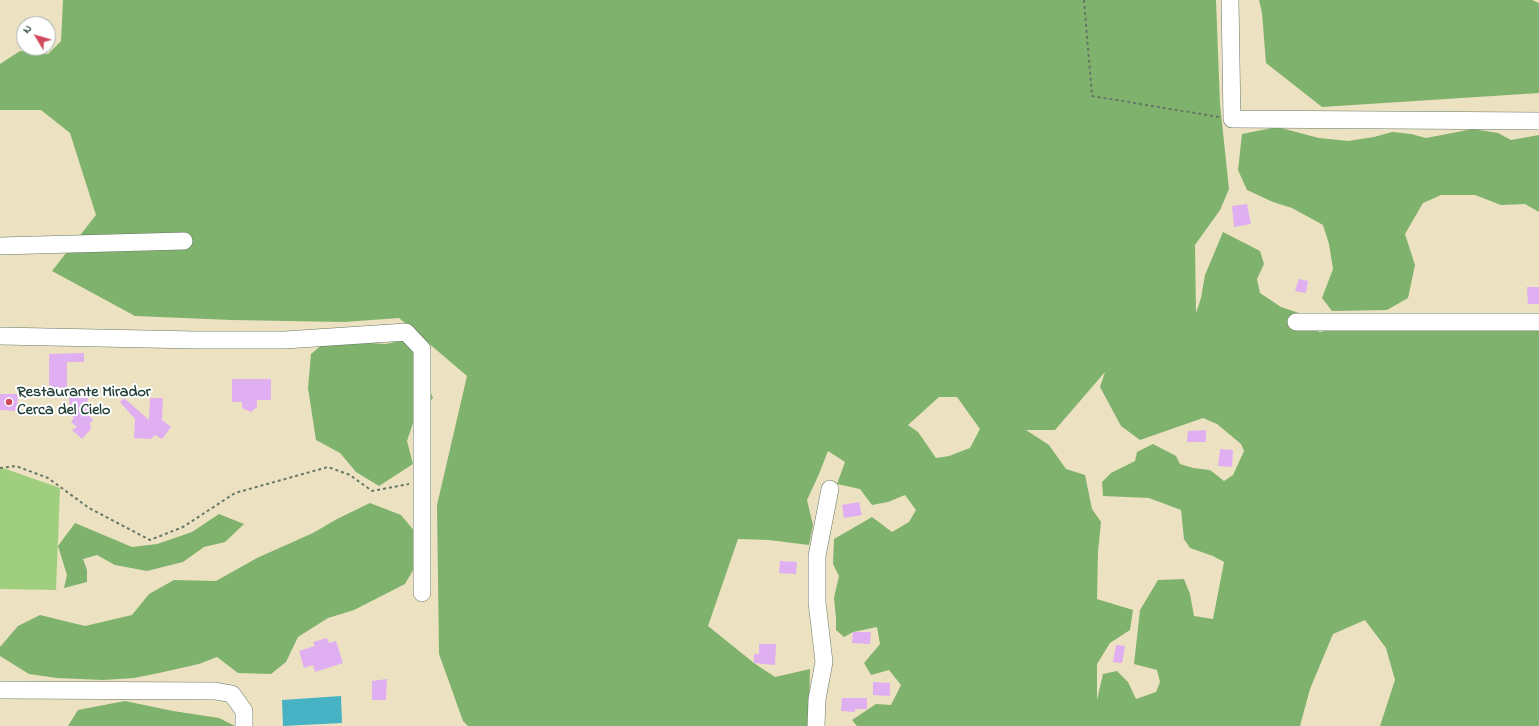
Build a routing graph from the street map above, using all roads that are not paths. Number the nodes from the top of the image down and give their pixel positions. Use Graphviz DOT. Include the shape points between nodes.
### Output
graph roads {
  1 [pos="1230,0"];
  2 [pos="1539,121"];
  3 [pos="184,241"];
  4 [pos="0,246"];
  5 [pos="1296,322"];
  6 [pos="1539,322"];
  7 [pos="0,336"];
  8 [pos="830,489"];
  9 [pos="422,593"];
  10 [pos="0,690"];
  11 [pos="244,726"];
  12 [pos="816,726"];
  1 -- 2 [label="street" via="1232,119"];
  3 -- 4 [label="street"];
  5 -- 6 [label="street"];
  7 -- 9 [label="street" via="286,340 406,332 422,349"];
  8 -- 12 [label="street" via="817,556 817,602 824,662 816,699"];
  10 -- 11 [label="street" via="215,691 232,694 244,712"];
}
